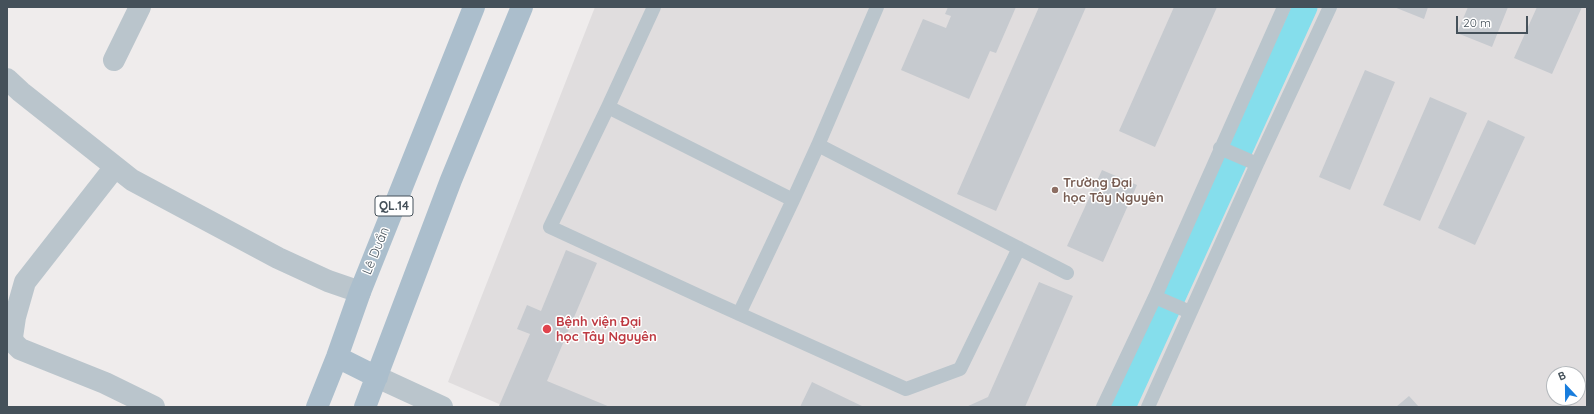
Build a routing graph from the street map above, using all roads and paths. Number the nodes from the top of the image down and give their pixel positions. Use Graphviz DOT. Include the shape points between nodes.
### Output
graph roads {
  1 [pos="140,7"];
  2 [pos="474,7"];
  3 [pos="522,7"];
  4 [pos="654,7"];
  5 [pos="877,7"];
  6 [pos="1284,7"];
  7 [pos="1327,8"];
  8 [pos="114,60"];
  9 [pos="7,79"];
  10 [pos="608,107"];
  11 [pos="818,145"];
  12 [pos="1225,151"];
  13 [pos="1253,163"];
  14 [pos="115,167"];
  15 [pos="794,200"];
  16 [pos="1019,248"];
  17 [pos="1067,273"];
  18 [pos="360,292"];
  19 [pos="1159,299"];
  20 [pos="1186,311"];
  21 [pos="739,314"];
  22 [pos="338,357"];
  23 [pos="377,376"];
  24 [pos="154,407"];
  25 [pos="317,407"];
  26 [pos="365,407"];
  27 [pos="442,407"];
  28 [pos="1103,407"];
  29 [pos="1148,407"];
  1 -- 8 [label="street"];
  2 -- 18 [label="main road, Lê Duẩn / QL.14"];
  3 -- 23 [label="main road" via="451,180"];
  4 -- 10 [label="lane"];
  5 -- 11 [label="lane"];
  6 -- 12 [label="lane"];
  7 -- 13 [label="lane"];
  9 -- 14 [label="street"];
  10 -- 15 [label="lane"];
  10 -- 21 [label="lane" via="550,227"];
  11 -- 15 [label="lane"];
  11 -- 16 [label="lane"];
  12 -- 13 [label="lane"];
  12 -- 19 [label="lane"];
  13 -- 20 [label="lane"];
  14 -- 18 [label="street" via="132,180 278,258"];
  14 -- 24 [label="street" via="25,282 12,336 20,349 105,383"];
  15 -- 21 [label="lane"];
  16 -- 17 [label="lane"];
  16 -- 21 [label="lane" via="960,369 906,389"];
  18 -- 22 [label="main road, Lê Duẩn / QL.14"];
  19 -- 20 [label="lane"];
  19 -- 28 [label="lane"];
  20 -- 29 [label="lane"];
  22 -- 23 [label="main road"];
  22 -- 25 [label="main road, Lê Duẩn / QL.14"];
  23 -- 26 [label="main road"];
  23 -- 27 [label="street"];
}
